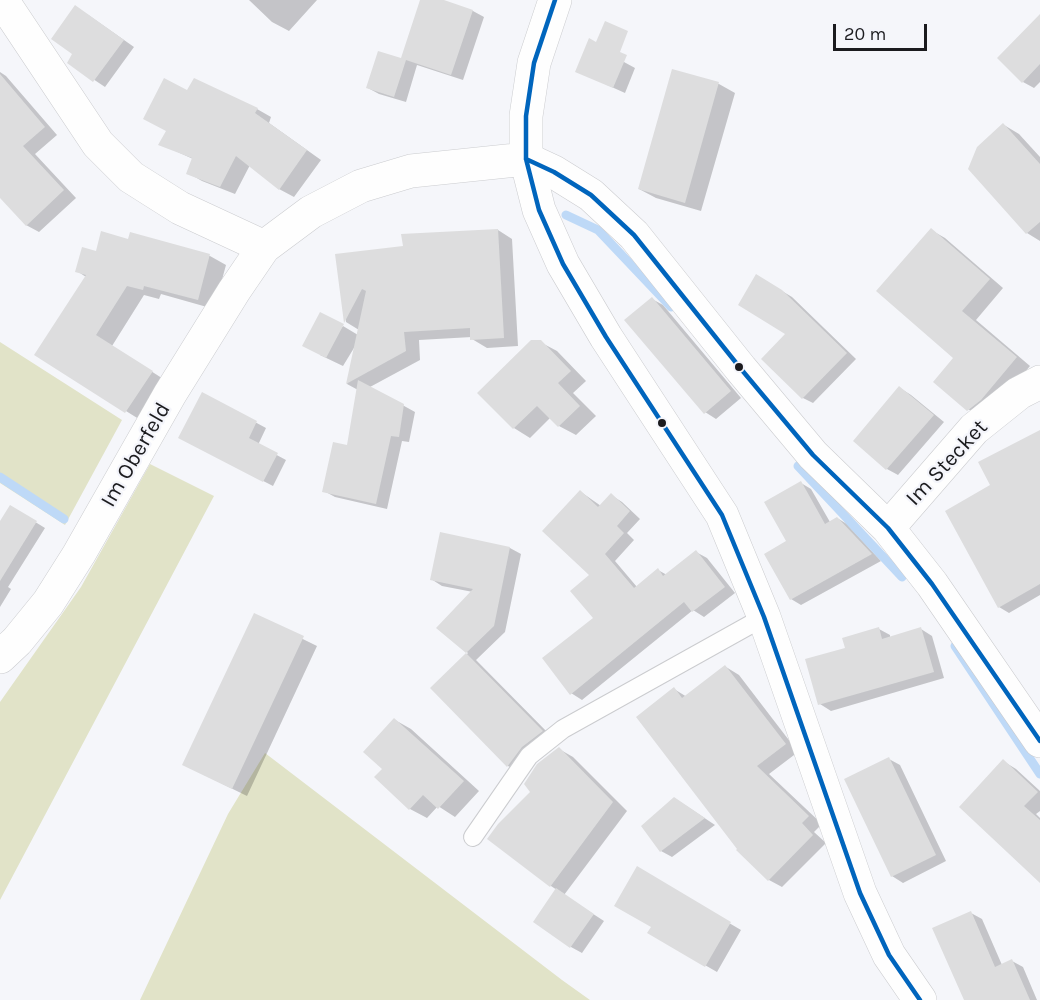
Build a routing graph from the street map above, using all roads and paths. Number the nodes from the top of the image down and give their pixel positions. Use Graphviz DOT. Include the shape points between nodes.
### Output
graph roads {
  1 [pos="2,0"];
  2 [pos="555,0"];
  3 [pos="526,159"];
  4 [pos="264,247"];
  5 [pos="1040,382"];
  6 [pos="888,528"];
  7 [pos="764,617"];
  8 [pos="0,657"];
  9 [pos="1040,741"];
  10 [pos="473,837"];
  11 [pos="920,1000"];
  1 -- 4 [label="street" via="98,144 131,177 180,208"];
  2 -- 3 [label="street" via="534,63 526,116"];
  3 -- 4 [label="street, Im Oberfeld" via="411,171 361,186 311,212"];
  3 -- 6 [label="street" via="591,195 634,235 813,455"];
  3 -- 7 [label="street" via="539,210 563,264 722,515"];
  4 -- 8 [label="street, Im Oberfeld" via="176,385 48,603"];
  5 -- 6 [label="street, Im Stecket" via="1019,393 974,429"];
  6 -- 9 [label="street" via="932,584"];
  7 -- 10 [label="lane" via="563,729 529,756"];
  7 -- 11 [label="street" via="860,893 889,955"];
}
